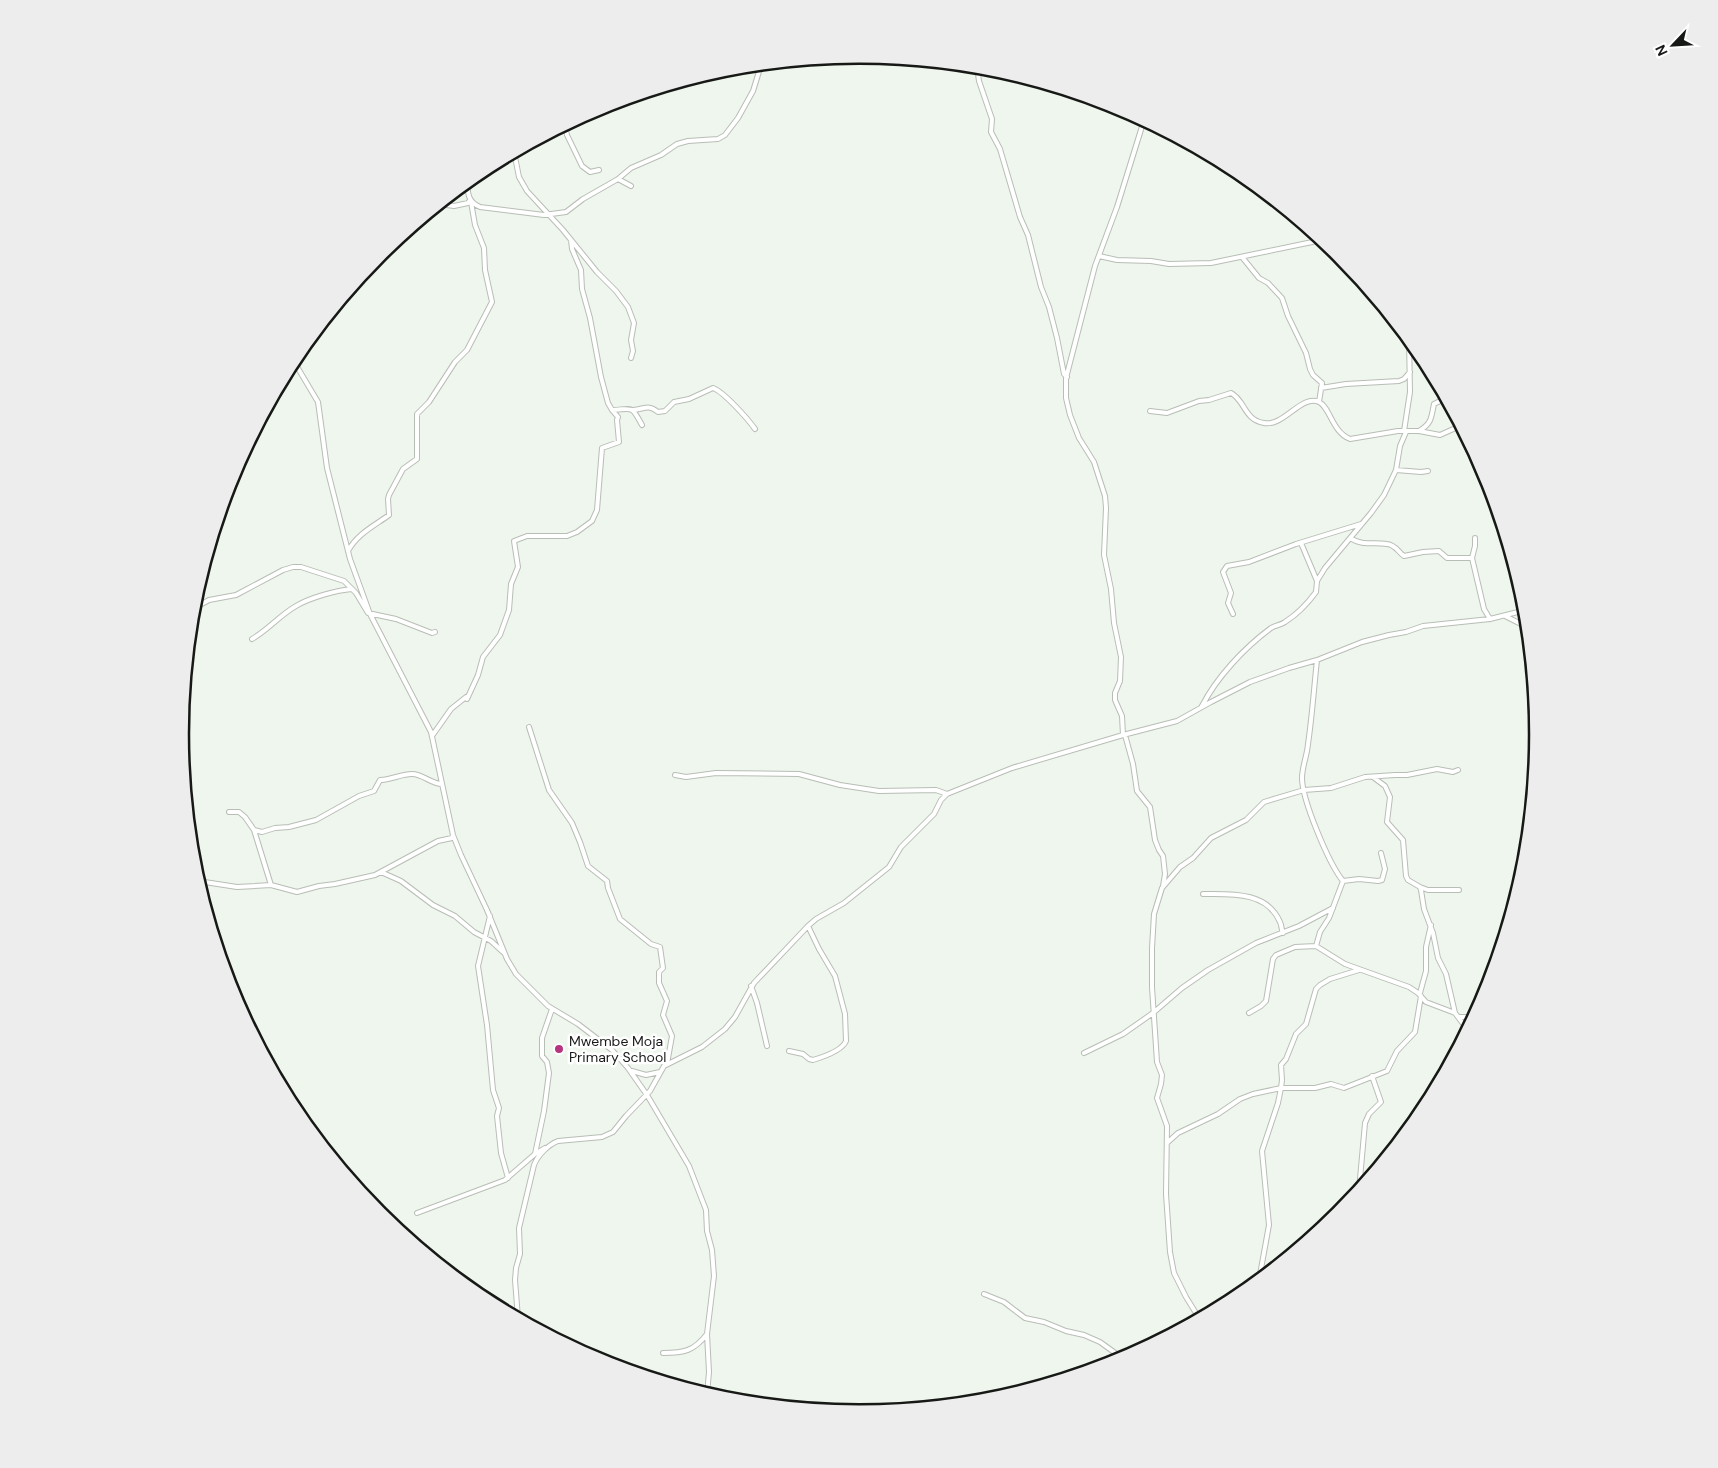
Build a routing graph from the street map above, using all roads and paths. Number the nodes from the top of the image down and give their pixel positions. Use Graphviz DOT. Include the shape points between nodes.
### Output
graph roads {
  1 [pos="759,71"];
  2 [pos="978,75"];
  3 [pos="1142,127"];
  4 [pos="566,132"];
  5 [pos="516,159"];
  6 [pos="599,170"];
  7 [pos="618,179"];
  8 [pos="631,186"];
  9 [pos="468,190"];
  10 [pos="470,201"];
  11 [pos="448,205"];
  12 [pos="548,215"];
  13 [pos="571,239"];
  14 [pos="1314,242"];
  15 [pos="1099,256"];
  16 [pos="1242,257"];
  17 [pos="1409,352"];
  18 [pos="631,358"];
  19 [pos="298,368"];
  20 [pos="1410,372"];
  21 [pos="1066,377"];
  22 [pos="1321,388"];
  23 [pos="1440,401"];
  24 [pos="1319,402"];
  25 [pos="612,410"];
  26 [pos="633,410"];
  27 [pos="1150,411"];
  28 [pos="642,425"];
  29 [pos="1454,428"];
  30 [pos="755,429"];
  31 [pos="1405,431"];
  32 [pos="1419,431"];
  33 [pos="1396,470"];
  34 [pos="1428,471"];
  35 [pos="1361,524"];
  36 [pos="1350,538"];
  37 [pos="1475,538"];
  38 [pos="1301,542"];
  39 [pos="348,551"];
  40 [pos="1472,558"];
  41 [pos="1317,581"];
  42 [pos="352,589"];
  43 [pos="202,604"];
  44 [pos="1518,612"];
  45 [pos="370,614"];
  46 [pos="1233,614"];
  47 [pos="1504,616"];
  48 [pos="1490,619"];
  49 [pos="1520,623"];
  50 [pos="435,632"];
  51 [pos="252,639"];
  52 [pos="1317,660"];
  53 [pos="1201,708"];
  54 [pos="529,727"];
  55 [pos="1124,735"];
  56 [pos="432,736"];
  57 [pos="1458,770"];
  58 [pos="675,775"];
  59 [pos="1373,777"];
  60 [pos="442,784"];
  61 [pos="1304,790"];
  62 [pos="947,794"];
  63 [pos="230,812"];
  64 [pos="254,830"];
  65 [pos="264,832"];
  66 [pos="453,835"];
  67 [pos="259,845"];
  68 [pos="1381,853"];
  69 [pos="381,872"];
  70 [pos="1343,881"];
  71 [pos="206,882"];
  72 [pos="271,885"];
  73 [pos="1420,887"];
  74 [pos="1162,888"];
  75 [pos="1459,890"];
  76 [pos="1203,894"];
  77 [pos="1333,908"];
  78 [pos="490,916"];
  79 [pos="1430,925"];
  80 [pos="808,926"];
  81 [pos="1283,933"];
  82 [pos="484,938"];
  83 [pos="1316,946"];
  84 [pos="504,953"];
  85 [pos="1359,970"];
  86 [pos="751,986"];
  87 [pos="1420,995"];
  88 [pos="552,1009"];
  89 [pos="1249,1012"];
  90 [pos="1153,1013"];
  91 [pos="1455,1013"];
  92 [pos="1458,1017"];
  93 [pos="1466,1017"];
  94 [pos="1462,1025"];
  95 [pos="767,1046"];
  96 [pos="789,1051"];
  97 [pos="1084,1053"];
  98 [pos="667,1064"];
  99 [pos="628,1068"];
  100 [pos="660,1072"];
  101 [pos="1372,1076"];
  102 [pos="1280,1088"];
  103 [pos="647,1096"];
  104 [pos="1168,1142"];
  105 [pos="550,1146"];
  106 [pos="535,1154"];
  107 [pos="508,1178"];
  108 [pos="1360,1179"];
  109 [pos="417,1214"];
  110 [pos="1261,1270"];
  111 [pos="984,1294"];
  112 [pos="518,1310"];
  113 [pos="1196,1313"];
  114 [pos="708,1334"];
  115 [pos="663,1353"];
  116 [pos="1114,1353"];
  117 [pos="708,1386"];
  1 -- 7 [label="street" via="742,112 725,135 718,139 677,144 631,168"];
  2 -- 21 [label="street" via="992,119 991,132 1000,149 1028,235"];
  3 -- 15 [label="street"];
  4 -- 6 [label="street" via="582,166 590,172"];
  5 -- 12 [label="street" via="520,180"];
  7 -- 8 [label="street"];
  7 -- 12 [label="street" via="583,198 570,210"];
  9 -- 10 [label="street"];
  10 -- 11 [label="street" via="459,206"];
  10 -- 12 [label="street" via="488,209"];
  10 -- 39 [label="street" via="485,253 492,304 467,350 417,414 418,459 403,469 389,495 389,515 356,538"];
  12 -- 13 [label="street"];
  13 -- 18 [label="street" via="628,307 634,323"];
  13 -- 25 [label="street" via="581,270 582,289 601,377"];
  14 -- 16 [label="street"];
  15 -- 16 [label="street" via="1184,265"];
  15 -- 21 [label="street"];
  16 -- 22 [label="street" via="1282,298 1310,369 1321,382"];
  17 -- 20 [label="street"];
  19 -- 39 [label="street" via="318,402 327,468"];
  20 -- 22 [label="street" via="1400,382"];
  20 -- 31 [label="street"];
  21 -- 55 [label="street" via="1070,415 1094,462 1105,496 1104,555 1121,657 1115,700 1122,716"];
  22 -- 24 [label="street"];
  23 -- 32 [label="street" via="1434,404 1427,426"];
  24 -- 27 [label="street" via="1309,402 1267,424 1247,414 1238,398 1231,393 1167,413"];
  24 -- 31 [label="street" via="1326,408 1336,428 1348,439"];
  25 -- 26 [label="street"];
  25 -- 56 [label="street" via="618,417 619,442 602,448 597,510 593,520 567,536 527,536 514,542 518,568 500,635 483,656 466,698 451,708"];
  26 -- 28 [label="street"];
  26 -- 30 [label="street" via="650,408 663,412 674,402 713,388 722,392"];
  29 -- 32 [label="street" via="1440,435"];
  31 -- 32 [label="street"];
  31 -- 33 [label="street"];
  33 -- 34 [label="street"];
  33 -- 35 [label="street" via="1384,495"];
  35 -- 36 [label="street"];
  35 -- 38 [label="street"];
  36 -- 40 [label="street" via="1358,543 1394,546 1404,556 1438,551 1447,558"];
  36 -- 41 [label="street"];
  37 -- 40 [label="street"];
  38 -- 41 [label="street"];
  38 -- 46 [label="street" via="1249,562 1225,567 1223,572 1231,593 1228,603"];
  39 -- 45 [label="street"];
  40 -- 48 [label="street" via="1484,609"];
  41 -- 53 [label="street" via="1314,595 1286,622 1274,626 1257,639 1226,670"];
  42 -- 43 [label="street" via="344,581 293,567 236,595"];
  42 -- 45 [label="street"];
  42 -- 51 [label="street" via="295,606"];
  44 -- 47 [label="street"];
  45 -- 50 [label="street"];
  45 -- 56 [label="street"];
  47 -- 48 [label="street"];
  47 -- 49 [label="street"];
  48 -- 52 [label="street" via="1423,626 1362,642"];
  52 -- 53 [label="street" via="1250,682"];
  52 -- 61 [label="street" via="1302,779"];
  53 -- 55 [label="street" via="1177,721"];
  54 -- 98 [label="street" via="549,790 572,823 588,866 606,881 620,919 651,944 660,947 663,968 659,972 659,983 667,1001 663,1014 672,1036"];
  55 -- 62 [label="street" via="1012,768"];
  55 -- 74 [label="street" via="1137,791 1150,807 1155,840 1163,856 1165,874"];
  56 -- 60 [label="street"];
  57 -- 59 [label="street" via="1437,769"];
  58 -- 62 [label="street" via="805,775 838,785 880,791 936,790"];
  59 -- 61 [label="street" via="1331,788"];
  59 -- 73 [label="street" via="1390,796 1388,824 1403,840 1407,878"];
  60 -- 65 [label="street" via="415,774 380,780 374,791 316,820"];
  60 -- 66 [label="street"];
  61 -- 70 [label="street" via="1329,858"];
  61 -- 74 [label="street" via="1264,802 1246,820 1211,838"];
  62 -- 80 [label="street" via="934,814 901,847 889,867 844,903"];
  63 -- 64 [label="street" via="239,812"];
  64 -- 65 [label="street"];
  64 -- 67 [label="street"];
  65 -- 67 [label="street"];
  66 -- 69 [label="street"];
  66 -- 78 [label="street"];
  67 -- 72 [label="street"];
  68 -- 70 [label="street" via="1385,869 1382,880"];
  69 -- 72 [label="street" via="297,892"];
  69 -- 82 [label="street" via="402,882"];
  70 -- 77 [label="street"];
  71 -- 72 [label="street" via="237,886"];
  73 -- 75 [label="street"];
  73 -- 79 [label="street"];
  74 -- 90 [label="street" via="1154,914 1152,936"];
  76 -- 81 [label="street" via="1253,897 1275,914"];
  77 -- 81 [label="street"];
  77 -- 83 [label="street"];
  78 -- 82 [label="street"];
  78 -- 84 [label="street"];
  79 -- 87 [label="street" via="1426,971"];
  79 -- 91 [label="street"];
  80 -- 86 [label="street"];
  80 -- 96 [label="street" via="835,976 845,1014 846,1041 843,1046 813,1060"];
  81 -- 90 [label="street" via="1256,943 1208,970"];
  82 -- 84 [label="street"];
  82 -- 107 [label="street" via="478,966 494,1094 499,1108 501,1153"];
  83 -- 85 [label="street"];
  83 -- 89 [label="street" via="1296,947 1276,955 1271,962 1266,1001"];
  84 -- 88 [label="street" via="516,974"];
  85 -- 87 [label="street" via="1409,987"];
  85 -- 102 [label="street" via="1330,979 1316,989 1306,1024 1296,1034 1281,1065"];
  86 -- 95 [label="street"];
  86 -- 98 [label="street" via="725,1029 702,1047"];
  87 -- 91 [label="street" via="1427,1003"];
  87 -- 101 [label="street" via="1413,1036 1398,1051 1390,1068"];
  88 -- 99 [label="street" via="603,1041"];
  88 -- 106 [label="street" via="542,1038 542,1056 549,1072"];
  90 -- 97 [label="street" via="1123,1034"];
  90 -- 104 [label="street" via="1157,1062 1162,1075 1157,1098 1167,1126"];
  91 -- 92 [label="street"];
  92 -- 93 [label="street"];
  92 -- 94 [label="street"];
  98 -- 100 [label="street"];
  99 -- 100 [label="street" via="642,1075"];
  99 -- 103 [label="street"];
  100 -- 103 [label="street"];
  101 -- 102 [label="street" via="1344,1088 1331,1084 1314,1088"];
  101 -- 108 [label="street" via="1381,1102 1368,1114 1365,1123"];
  102 -- 104 [label="street" via="1240,1099 1218,1114 1178,1133"];
  102 -- 110 [label="street" via="1262,1151 1269,1225"];
  103 -- 105 [label="street" via="609,1134 558,1141"];
  103 -- 114 [label="street" via="689,1166 707,1215 714,1276"];
  104 -- 113 [label="street" via="1166,1194 1172,1267"];
  105 -- 106 [label="street"];
  105 -- 112 [label="street" via="534,1165 519,1228"];
  106 -- 107 [label="street"];
  107 -- 109 [label="street"];
  111 -- 116 [label="street" via="1004,1302 1025,1318 1084,1335"];
  114 -- 115 [label="street" via="692,1350"];
  114 -- 117 [label="street"];
}
